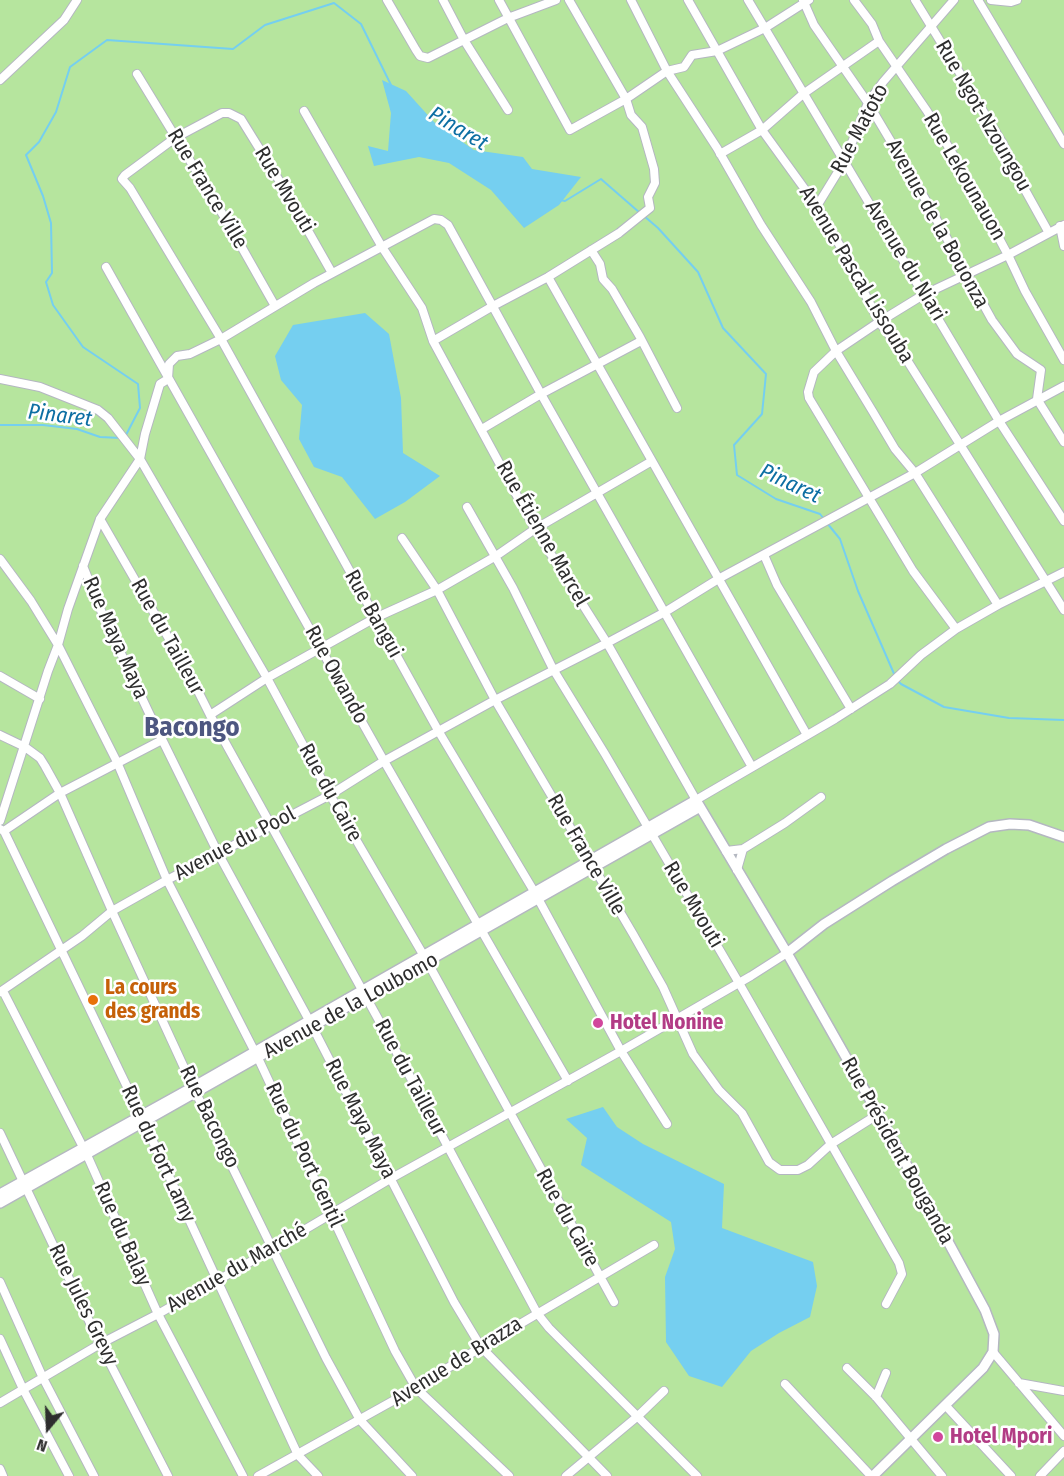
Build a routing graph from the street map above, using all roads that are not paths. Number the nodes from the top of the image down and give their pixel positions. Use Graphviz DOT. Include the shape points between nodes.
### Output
graph roads {
  1 [pos="77,0"];
  2 [pos="387,0"];
  3 [pos="443,0"];
  4 [pos="499,0"];
  5 [pos="556,0"];
  6 [pos="569,0"];
  7 [pos="631,0"];
  8 [pos="688,0"];
  9 [pos="747,0"];
  10 [pos="854,0"];
  11 [pos="915,0"];
  12 [pos="954,0"];
  13 [pos="978,0"];
  14 [pos="991,0"];
  15 [pos="1017,0"];
  16 [pos="805,1"];
  17 [pos="508,18"];
  18 [pos="932,27"];
  19 [pos="765,28"];
  20 [pos="464,40"];
  21 [pos="879,41"];
  22 [pos="717,51"];
  23 [pos="897,65"];
  24 [pos="842,66"];
  25 [pos="667,71"];
  26 [pos="137,74"];
  27 [pos="0,80"];
  28 [pos="803,94"];
  29 [pos="626,99"];
  30 [pos="868,103"];
  31 [pos="508,110"];
  32 [pos="304,111"];
  33 [pos="762,130"];
  34 [pos="174,138"];
  35 [pos="1064,144"];
  36 [pos="720,154"];
  37 [pos="844,162"];
  38 [pos="817,207"];
  39 [pos="1062,226"];
  40 [pos="1049,233"];
  41 [pos="1064,246"];
  42 [pos="382,248"];
  43 [pos="591,250"];
  44 [pos="1008,255"];
  45 [pos="106,267"];
  46 [pos="332,273"];
  47 [pos="966,274"];
  48 [pos="548,277"];
  49 [pos="923,295"];
  50 [pos="275,306"];
  51 [pos="493,306"];
  52 [pos="879,322"];
  53 [pos="220,339"];
  54 [pos="433,341"];
  55 [pos="641,341"];
  56 [pos="837,351"];
  57 [pos="1064,360"];
  58 [pos="597,365"];
  59 [pos="0,379"];
  60 [pos="168,379"];
  61 [pos="1064,386"];
  62 [pos="541,394"];
  63 [pos="1037,399"];
  64 [pos="677,408"];
  65 [pos="999,421"];
  66 [pos="482,429"];
  67 [pos="1064,442"];
  68 [pos="959,445"];
  69 [pos="140,459"];
  70 [pos="652,460"];
  71 [pos="915,473"];
  72 [pos="597,493"];
  73 [pos="870,498"];
  74 [pos="467,507"];
  75 [pos="100,519"];
  76 [pos="1064,521"];
  77 [pos="536,529"];
  78 [pos="402,538"];
  79 [pos="764,555"];
  80 [pos="496,556"];
  81 [pos="0,559"];
  82 [pos="83,566"];
  83 [pos="1064,572"];
  84 [pos="720,578"];
  85 [pos="1045,582"];
  86 [pos="437,590"];
  87 [pos="998,605"];
  88 [pos="1064,610"];
  89 [pos="664,612"];
  90 [pos="375,618"];
  91 [pos="956,629"];
  92 [pos="607,643"];
  93 [pos="58,645"];
  94 [pos="321,648"];
  95 [pos="553,669"];
  96 [pos="0,676"];
  97 [pos="267,678"];
  98 [pos="40,699"];
  99 [pos="495,700"];
  100 [pos="851,709"];
  101 [pos="210,716"];
  102 [pos="438,732"];
  103 [pos="0,735"];
  104 [pos="807,735"];
  105 [pos="162,740"];
  106 [pos="25,747"];
  107 [pos="384,761"];
  108 [pos="117,762"];
  109 [pos="752,767"];
  110 [pos="60,793"];
  111 [pos="330,795"];
  112 [pos="821,797"];
  113 [pos="698,804"];
  114 [pos="0,821"];
  115 [pos="271,827"];
  116 [pos="2,830"];
  117 [pos="649,832"];
  118 [pos="1064,837"];
  119 [pos="743,849"];
  120 [pos="726,850"];
  121 [pos="218,853"];
  122 [pos="593,865"];
  123 [pos="738,870"];
  124 [pos="167,880"];
  125 [pos="536,897"];
  126 [pos="112,911"];
  127 [pos="481,928"];
  128 [pos="61,949"];
  129 [pos="787,953"];
  130 [pos="426,959"];
  131 [pos="739,983"];
  132 [pos="1,992"];
  133 [pos="364,994"];
  134 [pos="677,1018"];
  135 [pos="311,1024"];
  136 [pos="621,1051"];
  137 [pos="257,1055"];
  138 [pos="568,1081"];
  139 [pos="195,1090"];
  140 [pos="509,1113"];
  141 [pos="877,1115"];
  142 [pos="142,1119"];
  143 [pos="667,1124"];
  144 [pos="0,1133"];
  145 [pos="831,1143"];
  146 [pos="447,1147"];
  147 [pos="85,1152"];
  148 [pos="390,1179"];
  149 [pos="25,1185"];
  150 [pos="0,1194"];
  151 [pos="0,1203"];
  152 [pos="331,1213"];
  153 [pos="654,1245"];
  154 [pos="272,1249"];
  155 [pos="599,1276"];
  156 [pos="216,1280"];
  157 [pos="0,1282"];
  158 [pos="614,1302"];
  159 [pos="886,1304"];
  160 [pos="537,1312"];
  161 [pos="158,1314"];
  162 [pos="0,1340"];
  163 [pos="100,1344"];
  164 [pos="481,1347"];
  165 [pos="993,1353"];
  166 [pos="847,1368"];
  167 [pos="886,1373"];
  168 [pos="44,1378"];
  169 [pos="1019,1383"];
  170 [pos="785,1384"];
  171 [pos="417,1388"];
  172 [pos="23,1389"];
  173 [pos="664,1391"];
  174 [pos="1064,1391"];
  175 [pos="876,1397"];
  176 [pos="0,1403"];
  177 [pos="946,1406"];
  178 [pos="638,1416"];
  179 [pos="360,1420"];
  180 [pos="1064,1436"];
  181 [pos="911,1439"];
  182 [pos="1064,1451"];
  183 [pos="297,1455"];
  184 [pos="589,1458"];
  185 [pos="0,1469"];
  186 [pos="3,1476"];
  187 [pos="69,1476"];
  188 [pos="94,1476"];
  189 [pos="168,1476"];
  190 [pos="243,1476"];
  191 [pos="258,1476"];
  192 [pos="318,1476"];
  193 [pos="412,1476"];
  194 [pos="509,1476"];
  195 [pos="566,1476"];
  196 [pos="607,1476"];
  197 [pos="697,1476"];
  198 [pos="872,1476"];
  199 [pos="942,1476"];
  200 [pos="1011,1476"];
  201 [pos="1040,1476"];
  1 -- 27 [label="street" via="64,20"];
  2 -- 20 [label="street" via="420,56 428,58"];
  3 -- 20 [label="street"];
  4 -- 17 [label="street"];
  5 -- 17 [label="street"];
  6 -- 29 [label="street"];
  7 -- 25 [label="street"];
  8 -- 22 [label="street, Avenue Pascal Lissouba"];
  9 -- 19 [label="street, Avenue du Niari"];
  10 -- 21 [label="street, Rue Lekounauon"];
  11 -- 18 [label="street, Rue Ngot-Nzoungou"];
  12 -- 18 [label="street, Rue Matoto"];
  13 -- 35 [label="street"];
  14 -- 15 [label="street"];
  16 -- 19 [label="street"];
  16 -- 24 [label="street, Avenue de la Bouonza" via="814,25"];
  17 -- 20 [label="street"];
  17 -- 29 [label="street" via="570,130"];
  18 -- 23 [label="street, Rue Matoto"];
  18 -- 40 [label="street, Rue Ngot-Nzoungou" via="1002,142"];
  19 -- 22 [label="street"];
  19 -- 28 [label="street, Avenue du Niari"];
  20 -- 31 [label="street"];
  21 -- 23 [label="street, Rue Lekounauon"];
  21 -- 24 [label="street"];
  22 -- 25 [label="street" via="692,55 684,67"];
  22 -- 33 [label="street, Avenue Pascal Lissouba"];
  23 -- 30 [label="street, Rue Matoto"];
  23 -- 44 [label="street, Rue Lekounauon" via="964,173"];
  24 -- 28 [label="street"];
  24 -- 30 [label="street, Avenue de la Bouonza"];
  25 -- 29 [label="street"];
  25 -- 36 [label="street"];
  26 -- 34 [label="street, Rue France Ville"];
  28 -- 33 [label="street"];
  28 -- 37 [label="street, Avenue du Niari"];
  29 -- 43 [label="street" via="631,114 642,127 654,169 655,183 648,197 650,208"];
  30 -- 37 [label="street, Rue Matoto"];
  30 -- 47 [label="street, Avenue de la Bouonza"];
  32 -- 42 [label="street, Rue Étienne Marcel"];
  33 -- 36 [label="street"];
  33 -- 38 [label="street, Avenue Pascal Lissouba"];
  34 -- 46 [label="street, Rue Mvouti" via="222,113 241,119"];
  34 -- 50 [label="street, Rue France Ville"];
  34 -- 53 [label="street, Rue Bangui" via="122,179"];
  36 -- 56 [label="street"];
  37 -- 38 [label="street, Rue Matoto"];
  37 -- 49 [label="street, Avenue du Niari"];
  38 -- 52 [label="street, Avenue Pascal Lissouba"];
  39 -- 40 [label="street"];
  39 -- 41 [label="street"];
  40 -- 44 [label="street"];
  42 -- 46 [label="street"];
  42 -- 51 [label="street" via="434,219 441,220 448,225"];
  42 -- 54 [label="street, Rue Étienne Marcel" via="422,308"];
  43 -- 48 [label="street"];
  43 -- 55 [label="street" via="603,279"];
  44 -- 47 [label="street"];
  44 -- 57 [label="street, Rue Lekounauon"];
  45 -- 60 [label="street, Rue Owando"];
  46 -- 50 [label="street"];
  47 -- 49 [label="street"];
  47 -- 63 [label="street, Avenue de la Bouonza" via="1017,354 1041,370"];
  48 -- 51 [label="street"];
  48 -- 58 [label="street"];
  49 -- 52 [label="street"];
  49 -- 65 [label="street, Avenue du Niari"];
  50 -- 53 [label="street"];
  51 -- 54 [label="street"];
  51 -- 62 [label="street"];
  52 -- 56 [label="street"];
  52 -- 68 [label="street, Avenue Pascal Lissouba"];
  53 -- 60 [label="street" via="177,356 169,364"];
  53 -- 90 [label="street, Rue Bangui"];
  54 -- 66 [label="street, Rue Étienne Marcel"];
  55 -- 58 [label="street"];
  55 -- 64 [label="street"];
  56 -- 71 [label="street" via="895,449"];
  56 -- 73 [label="street" via="814,372 809,398"];
  58 -- 62 [label="street"];
  58 -- 70 [label="street"];
  59 -- 69 [label="street, Rue du Caire" via="40,387 98,410"];
  60 -- 69 [label="street" via="160,384"];
  60 -- 94 [label="street, Rue Owando"];
  61 -- 63 [label="street, Avenue du Pool"];
  62 -- 66 [label="street"];
  62 -- 72 [label="street"];
  63 -- 65 [label="street, Avenue du Pool"];
  63 -- 67 [label="street"];
  65 -- 68 [label="street, Avenue du Pool"];
  65 -- 76 [label="street, Avenue du Niari"];
  66 -- 77 [label="street, Rue Étienne Marcel"];
  68 -- 71 [label="street, Avenue du Pool"];
  68 -- 85 [label="street, Avenue Pascal Lissouba"];
  69 -- 75 [label="street"];
  69 -- 97 [label="street, Rue du Caire"];
  70 -- 72 [label="street"];
  70 -- 84 [label="street"];
  71 -- 73 [label="street, Avenue du Pool"];
  71 -- 87 [label="street"];
  72 -- 77 [label="street"];
  72 -- 89 [label="street"];
  73 -- 79 [label="street, Avenue du Pool"];
  73 -- 91 [label="street" via="913,571"];
  74 -- 80 [label="street, Rue Mvouti"];
  75 -- 82 [label="street"];
  75 -- 101 [label="street, Rue du Tailleur"];
  77 -- 80 [label="street"];
  77 -- 92 [label="street, Rue Étienne Marcel"];
  78 -- 86 [label="street, Rue France Ville"];
  79 -- 84 [label="street, Avenue du Pool"];
  79 -- 100 [label="street" via="777,585"];
  80 -- 86 [label="street"];
  80 -- 95 [label="street, Rue Mvouti"];
  81 -- 93 [label="street, Rue du Port Gentil"];
  82 -- 93 [label="street"];
  82 -- 105 [label="street, Rue Maya Maya"];
  83 -- 85 [label="street"];
  84 -- 89 [label="street, Avenue du Pool"];
  84 -- 104 [label="street"];
  85 -- 87 [label="street"];
  85 -- 88 [label="street, Avenue Pascal Lissouba"];
  86 -- 90 [label="street"];
  86 -- 99 [label="street, Rue France Ville"];
  87 -- 91 [label="street"];
  89 -- 92 [label="street, Avenue du Pool"];
  89 -- 109 [label="street"];
  90 -- 94 [label="street"];
  90 -- 102 [label="street, Rue Bangui"];
  91 -- 100 [label="street" via="890,684"];
  92 -- 95 [label="street, Avenue du Pool"];
  92 -- 113 [label="street, Rue Étienne Marcel"];
  93 -- 98 [label="street"];
  93 -- 108 [label="street, Rue du Port Gentil"];
  94 -- 97 [label="street"];
  94 -- 107 [label="street, Rue Owando"];
  95 -- 99 [label="street, Avenue du Pool"];
  95 -- 117 [label="street, Rue Mvouti"];
  96 -- 98 [label="street"];
  97 -- 101 [label="street"];
  97 -- 111 [label="street, Rue du Caire"];
  98 -- 106 [label="street"];
  99 -- 102 [label="street, Avenue du Pool"];
  99 -- 122 [label="street, Rue France Ville"];
  100 -- 104 [label="street"];
  101 -- 115 [label="street, Rue du Tailleur"];
  102 -- 107 [label="street, Avenue du Pool"];
  102 -- 125 [label="street, Rue Bangui"];
  103 -- 106 [label="street, Rue Bacongo"];
  104 -- 109 [label="street"];
  105 -- 108 [label="street"];
  105 -- 121 [label="street, Rue Maya Maya"];
  106 -- 110 [label="street, Rue Bacongo" via="40,758"];
  106 -- 114 [label="street"];
  107 -- 111 [label="street, Avenue du Pool"];
  107 -- 127 [label="street, Rue Owando"];
  108 -- 110 [label="street"];
  108 -- 124 [label="street, Rue du Port Gentil"];
  109 -- 113 [label="street" via="709,792"];
  110 -- 116 [label="street"];
  110 -- 126 [label="street, Rue Bacongo"];
  111 -- 115 [label="street, Avenue du Pool"];
  111 -- 130 [label="street, Rue du Caire"];
  112 -- 119 [label="street"];
  113 -- 117 [label="street, Avenue de la Loubomo"];
  113 -- 120 [label="street, Rue Étienne Marcel"];
  115 -- 121 [label="street, Avenue du Pool"];
  115 -- 133 [label="street, Rue du Tailleur"];
  116 -- 128 [label="street, Rue du Fort Lamy"];
  117 -- 122 [label="street, Avenue de la Loubomo"];
  117 -- 131 [label="street, Rue Mvouti"];
  118 -- 129 [label="street" via="1029,825 989,827 892,881"];
  119 -- 120 [label="street"];
  119 -- 123 [label="street"];
  120 -- 123 [label="street, Rue Étienne Marcel"];
  121 -- 124 [label="street, Avenue du Pool"];
  121 -- 135 [label="street, Rue Maya Maya"];
  122 -- 125 [label="street, Avenue de la Loubomo"];
  122 -- 134 [label="street, Rue France Ville"];
  123 -- 129 [label="street, Rue Étienne Marcel"];
  124 -- 126 [label="street, Avenue du Pool"];
  124 -- 137 [label="street, Rue du Port Gentil"];
  125 -- 127 [label="street, Avenue de la Loubomo"];
  125 -- 136 [label="street, Rue Bangui"];
  126 -- 128 [label="street, Avenue du Pool"];
  126 -- 139 [label="street, Rue Bacongo"];
  127 -- 130 [label="street, Avenue de la Loubomo"];
  127 -- 138 [label="street, Rue Owando"];
  128 -- 132 [label="street, Avenue du Pool"];
  128 -- 142 [label="street, Rue du Fort Lamy"];
  129 -- 131 [label="street, Avenue du Marché"];
  129 -- 141 [label="street, Rue Président Bouganda"];
  130 -- 133 [label="street, Avenue de la Loubomo"];
  130 -- 140 [label="street, Rue du Caire"];
  131 -- 134 [label="street, Avenue du Marché"];
  131 -- 145 [label="street, Rue Mvouti"];
  132 -- 147 [label="street, Rue du Balay"];
  133 -- 135 [label="street, Avenue de la Loubomo"];
  133 -- 146 [label="street, Rue du Tailleur"];
  134 -- 136 [label="street, Avenue du Marché"];
  134 -- 145 [label="street, Rue France Ville" via="693,1054 742,1113 774,1167 798,1170"];
  135 -- 137 [label="street, Avenue de la Loubomo"];
  135 -- 148 [label="street, Rue Maya Maya"];
  136 -- 138 [label="street, Avenue du Marché"];
  136 -- 143 [label="street, Rue Bangui"];
  137 -- 139 [label="street, Avenue de la Loubomo"];
  137 -- 152 [label="street, Rue du Port Gentil"];
  138 -- 140 [label="street, Avenue du Marché"];
  139 -- 142 [label="street, Avenue de la Loubomo"];
  139 -- 154 [label="street, Rue Bacongo"];
  140 -- 146 [label="street, Avenue du Marché"];
  140 -- 155 [label="street, Rue du Caire"];
  141 -- 145 [label="street"];
  141 -- 165 [label="street, Rue Président Bouganda" via="985,1310 994,1334"];
  142 -- 147 [label="street, Avenue de la Loubomo"];
  142 -- 156 [label="street, Rue du Fort Lamy"];
  144 -- 149 [label="street, Rue Jules Grevy"];
  145 -- 159 [label="street, Rue Mvouti" via="902,1268"];
  146 -- 148 [label="street, Avenue du Marché"];
  146 -- 160 [label="street, Rue du Tailleur"];
  147 -- 149 [label="street, Avenue de la Loubomo"];
  147 -- 161 [label="street, Rue du Balay"];
  148 -- 152 [label="street, Avenue du Marché"];
  148 -- 164 [label="street, Rue Maya Maya"];
  149 -- 150 [label="street, Avenue de la Loubomo"];
  149 -- 151 [label="street, Avenue de la Loubomo"];
  149 -- 163 [label="street, Rue Jules Grevy"];
  152 -- 154 [label="street, Avenue du Marché"];
  152 -- 171 [label="street, Rue du Port Gentil" via="395,1351"];
  153 -- 155 [label="street, Avenue de Brazza"];
  154 -- 156 [label="street, Avenue du Marché"];
  154 -- 179 [label="street, Rue Bacongo"];
  155 -- 158 [label="street, Rue du Caire"];
  155 -- 160 [label="street, Avenue de Brazza"];
  156 -- 161 [label="street, Avenue du Marché"];
  156 -- 183 [label="street, Rue du Fort Lamy"];
  157 -- 168 [label="street"];
  160 -- 164 [label="street, Avenue de Brazza"];
  160 -- 178 [label="street, Rue du Tailleur"];
  161 -- 163 [label="street, Avenue du Marché"];
  161 -- 190 [label="street, Rue du Balay"];
  162 -- 172 [label="street"];
  163 -- 168 [label="street, Avenue du Marché"];
  163 -- 189 [label="street, Rue Jules Grevy"];
  164 -- 171 [label="street, Avenue de Brazza"];
  164 -- 184 [label="street, Rue Maya Maya"];
  165 -- 169 [label="street"];
  165 -- 177 [label="street" via="984,1368"];
  166 -- 175 [label="street"];
  167 -- 175 [label="street"];
  168 -- 172 [label="street, Avenue du Marché"];
  168 -- 188 [label="street"];
  169 -- 174 [label="street"];
  169 -- 180 [label="street"];
  170 -- 198 [label="street"];
  171 -- 179 [label="street, Avenue de Brazza"];
  171 -- 194 [label="street, Rue du Port Gentil"];
  172 -- 176 [label="street, Avenue du Marché"];
  172 -- 187 [label="street"];
  173 -- 178 [label="street"];
  175 -- 181 [label="street"];
  177 -- 181 [label="street"];
  177 -- 200 [label="street"];
  178 -- 184 [label="street"];
  178 -- 197 [label="street, Rue du Tailleur"];
  179 -- 183 [label="street, Avenue de Brazza"];
  179 -- 193 [label="street, Rue Bacongo"];
  181 -- 198 [label="street"];
  181 -- 199 [label="street"];
  182 -- 201 [label="street"];
  183 -- 191 [label="street, Avenue de Brazza"];
  183 -- 192 [label="street, Rue du Fort Lamy"];
  184 -- 195 [label="street"];
  184 -- 196 [label="street, Rue Maya Maya"];
  185 -- 186 [label="street"];
}
